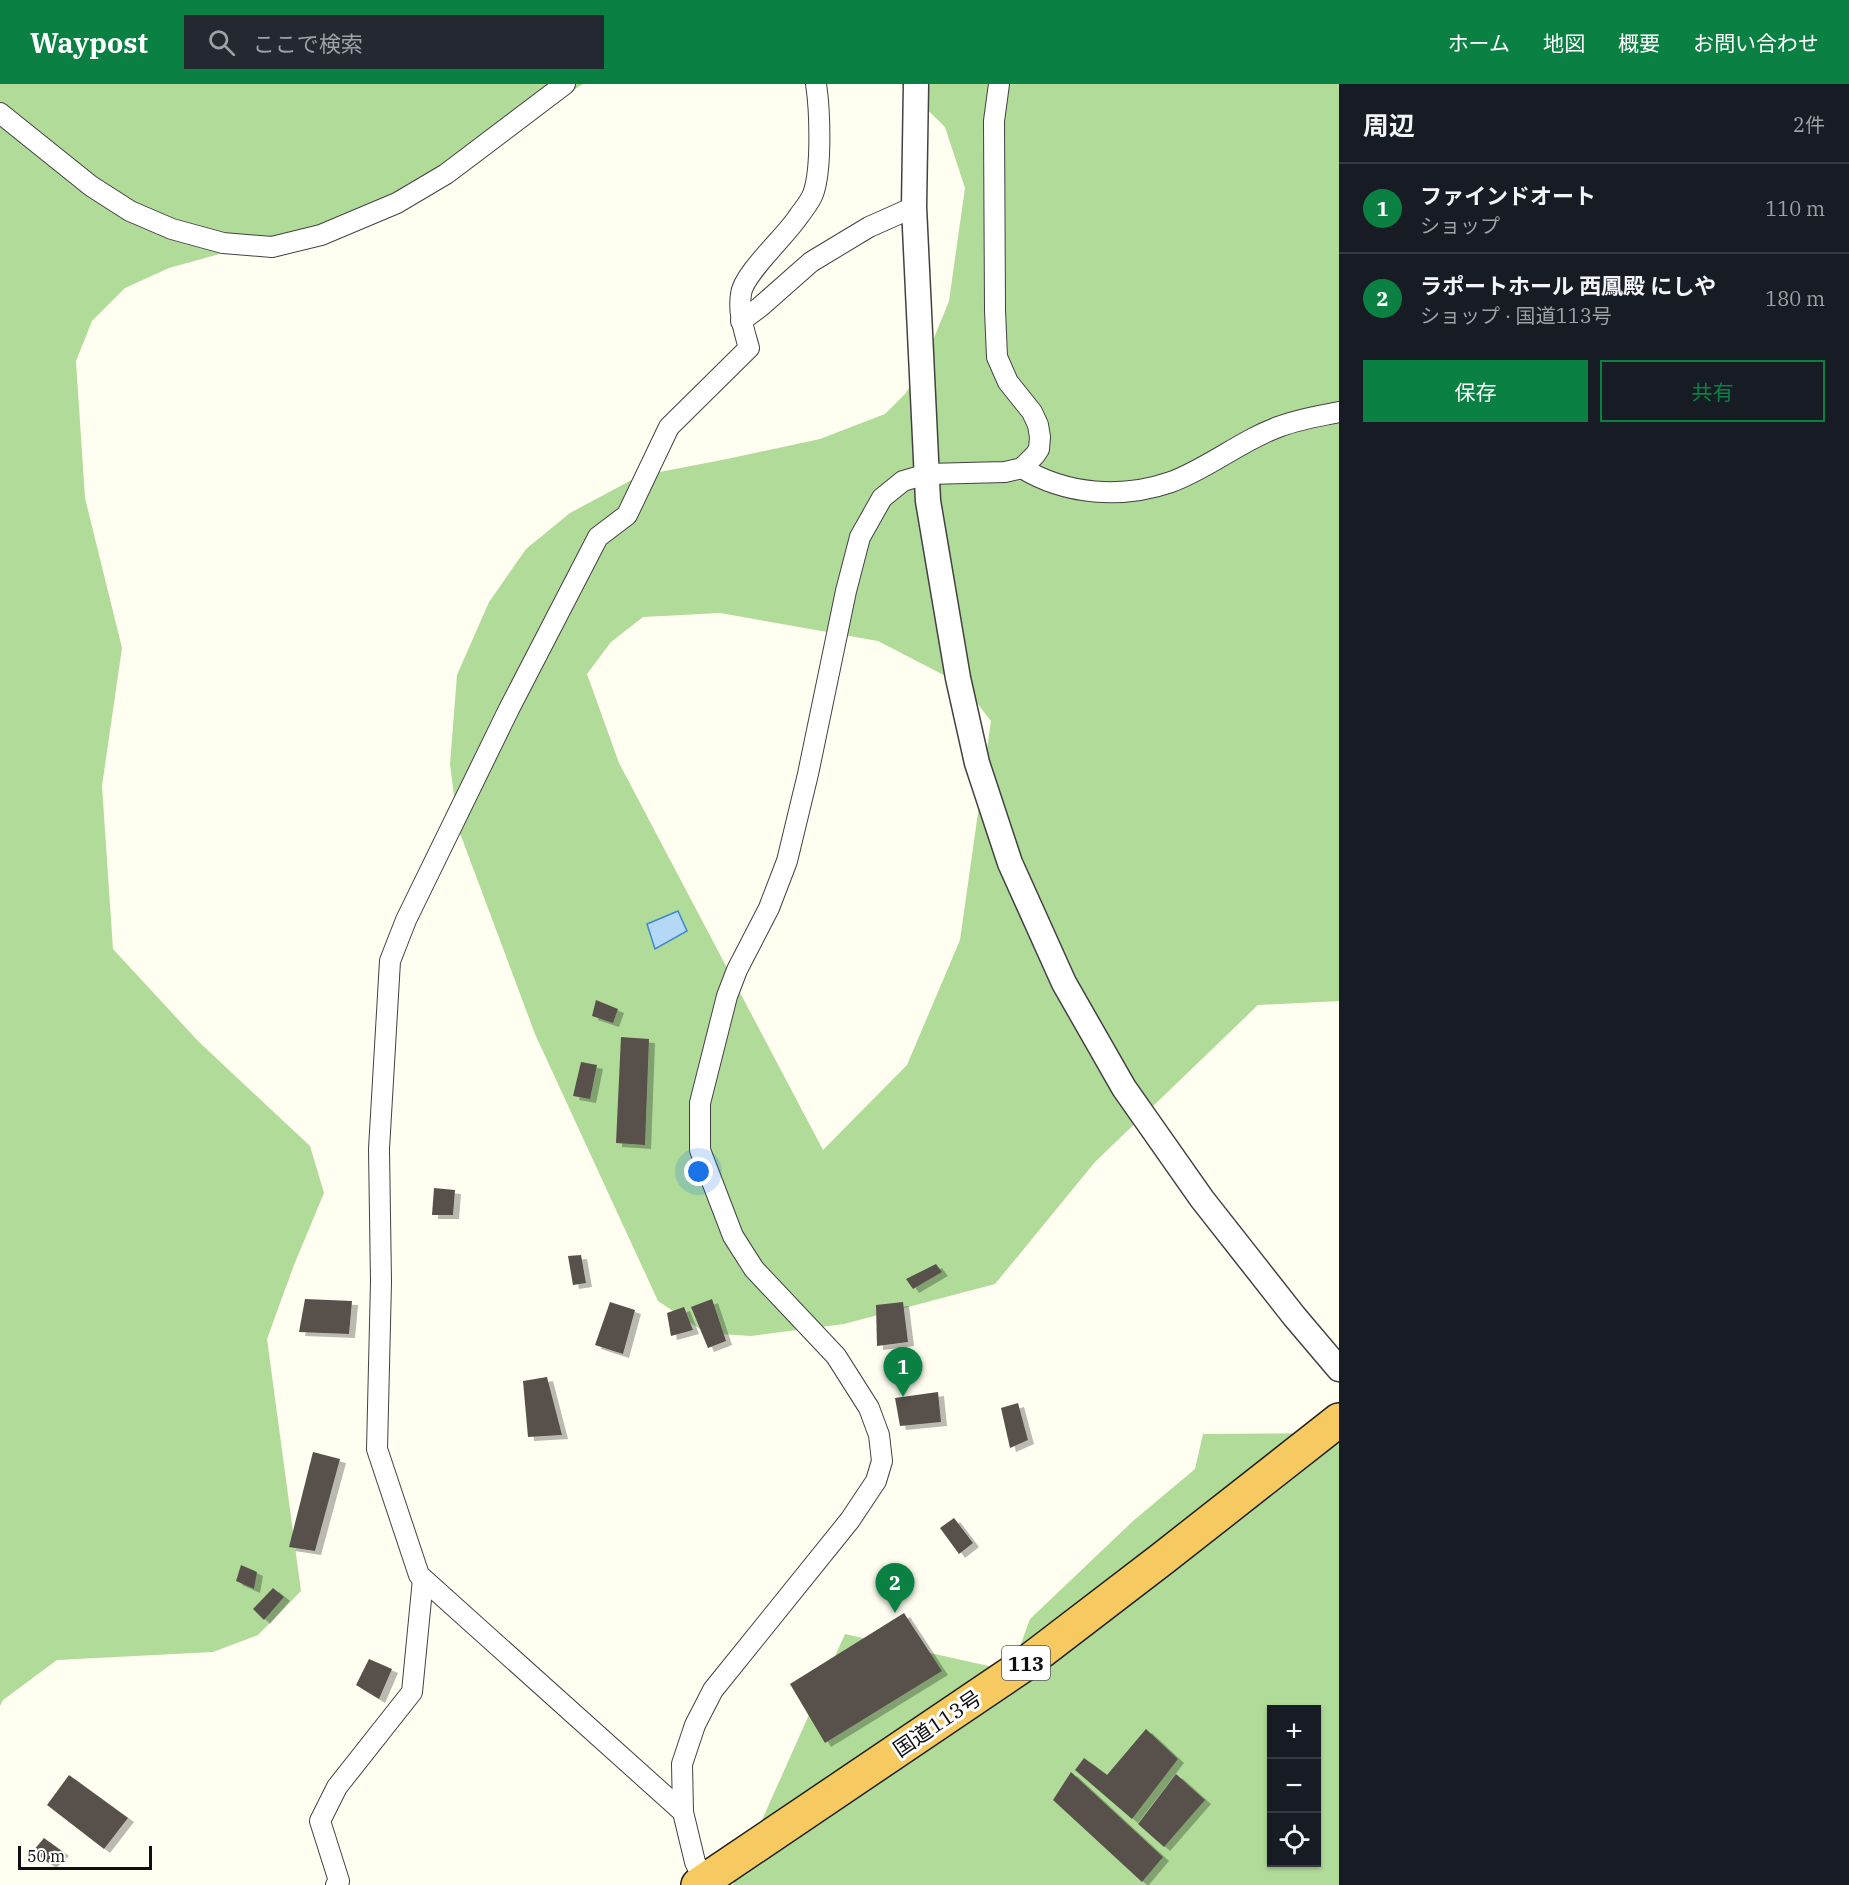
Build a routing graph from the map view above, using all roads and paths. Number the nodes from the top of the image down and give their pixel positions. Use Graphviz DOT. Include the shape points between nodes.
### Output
graph roads {
  1 [pos="565,84"];
  2 [pos="816,84"];
  3 [pos="916,84"];
  4 [pos="999,84"];
  5 [pos="0,114"];
  6 [pos="914,207"];
  7 [pos="741,321"];
  8 [pos="1339,412"];
  9 [pos="1022,468"];
  10 [pos="927,474"];
  11 [pos="1339,1369"];
  12 [pos="1339,1420"];
  13 [pos="423,1579"];
  14 [pos="683,1812"];
  15 [pos="703,1884"];
  16 [pos="336,1885"];
  1 -- 5 [label="street" via="446,174 397,202 321,236 272,247 223,243 172,229 130,211 91,186"];
  2 -- 7 [label="street" via="819,103 813,196 741,292"];
  3 -- 6 [label="street"];
  4 -- 9 [label="street" via="994,121 997,357 1008,382 1032,412 1040,437 1039,449"];
  6 -- 7 [label="street" via="869,227 812,262"];
  6 -- 10 [label="street"];
  7 -- 13 [label="street" via="749,348 669,427 627,515 598,537 504,720 390,961 379,1149 377,1449"];
  8 -- 9 [label="street" via="1280,426 1171,482 1139,489 1072,489 1038,478"];
  9 -- 10 [label="street" via="991,474"];
  10 -- 11 [label="street" via="943,598 977,763 1010,863 1064,984 1124,1088 1196,1190"];
  10 -- 14 [label="street" via="903,481 882,498 860,537 787,861 727,996 700,1103 700,1150 733,1236 754,1269 836,1356 869,1408 879,1435 882,1461 876,1481 850,1521 713,1690 695,1725 682,1764"];
  12 -- 15 [label="highway, 国道113号 / 113" via="1025,1664"];
  13 -- 14 [label="street"];
  13 -- 16 [label="street" via="412,1692 337,1786 320,1821 339,1881"];
  14 -- 15 [label="street"];
}
